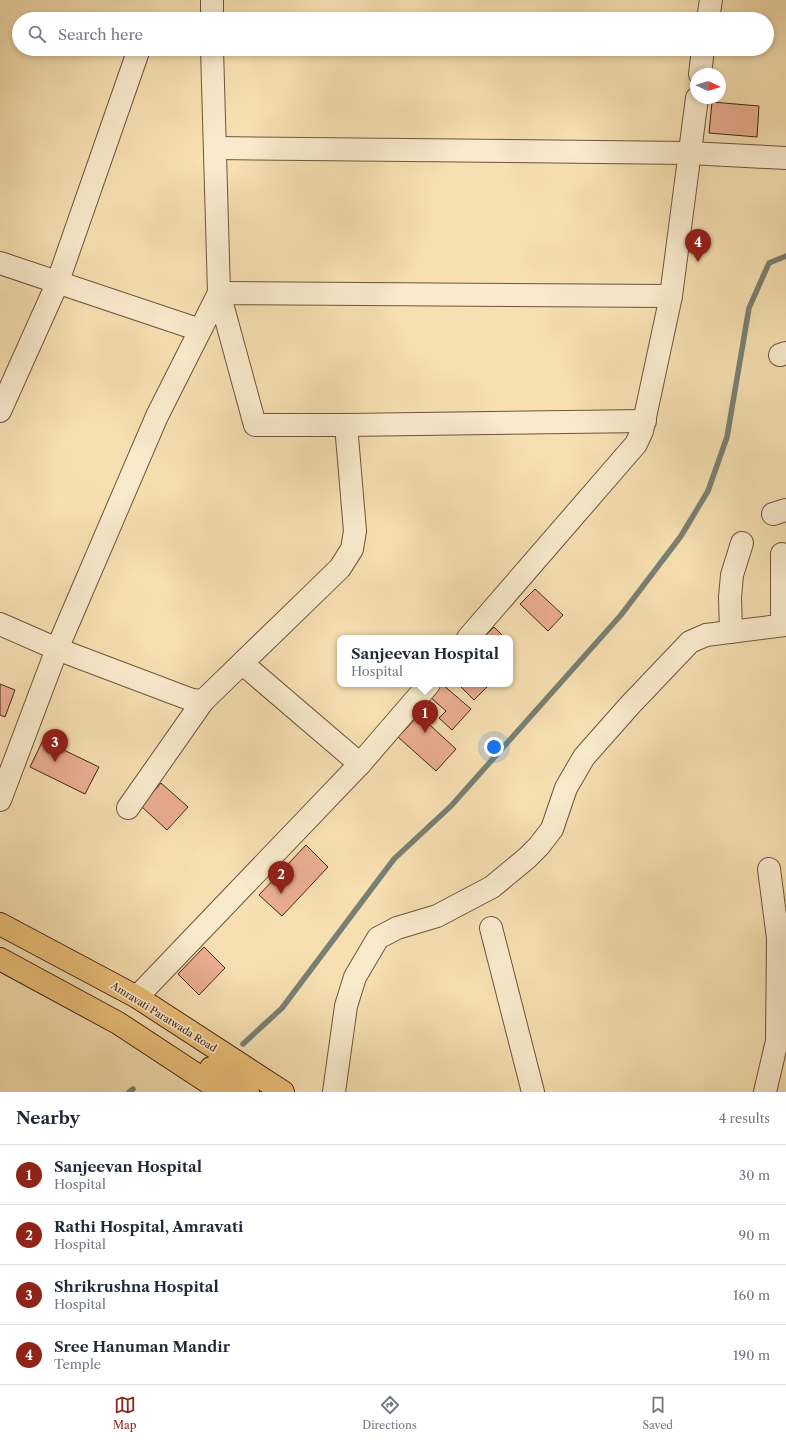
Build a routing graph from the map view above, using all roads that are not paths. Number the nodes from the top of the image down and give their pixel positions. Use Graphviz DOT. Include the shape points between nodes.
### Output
graph roads {
  1 [pos="212,0"];
  2 [pos="711,0"];
  3 [pos="212,12"];
  4 [pos="709,12"];
  5 [pos="137,56"];
  6 [pos="212,56"];
  7 [pos="702,56"];
  8 [pos="701,68"];
  9 [pos="696,104"];
  10 [pos="216,148"];
  11 [pos="689,153"];
  12 [pos="786,158"];
  13 [pos="0,263"];
  14 [pos="57,284"];
  15 [pos="218,293"];
  16 [pos="671,296"];
  17 [pos="200,330"];
  18 [pos="0,411"];
  19 [pos="645,421"];
  20 [pos="346,425"];
  21 [pos="742,543"];
  22 [pos="782,554"];
  23 [pos="0,624"];
  24 [pos="784,625"];
  25 [pos="731,632"];
  26 [pos="471,635"];
  27 [pos="57,648"];
  28 [pos="243,664"];
  29 [pos="426,687"];
  30 [pos="203,701"];
  31 [pos="360,764"];
  32 [pos="0,800"];
  33 [pos="128,808"];
  34 [pos="769,869"];
  35 [pos="0,924"];
  36 [pos="491,928"];
  37 [pos="0,959"];
  38 [pos="81,1002"];
  39 [pos="127,1006"];
  40 [pos="223,1092"];
  41 [pos="248,1092"];
  42 [pos="283,1092"];
  43 [pos="334,1092"];
  44 [pos="533,1092"];
  45 [pos="765,1092"];
  1 -- 3 [label="street"];
  2 -- 4 [label="street"];
  5 -- 14 [label="street"];
  6 -- 10 [label="street"];
  7 -- 8 [label="street"];
  9 -- 11 [label="street"];
  10 -- 11 [label="street"];
  10 -- 15 [label="street"];
  11 -- 12 [label="street"];
  11 -- 16 [label="street"];
  13 -- 14 [label="street"];
  14 -- 17 [label="street"];
  14 -- 18 [label="street"];
  15 -- 16 [label="street"];
  15 -- 17 [label="street"];
  15 -- 20 [label="street" via="255,425"];
  16 -- 19 [label="street"];
  17 -- 27 [label="street" via="157,416"];
  19 -- 20 [label="street"];
  19 -- 26 [label="street" via="636,444"];
  20 -- 28 [label="street" via="355,531 352,549 340,568"];
  21 -- 25 [label="street" via="732,575"];
  22 -- 24 [label="street"];
  23 -- 27 [label="street"];
  24 -- 25 [label="street"];
  25 -- 43 [label="street" via="706,635 690,642 630,705 584,757 566,788 552,830 527,858 492,887 479,894 437,916 397,928 378,938 355,977 346,1006"];
  27 -- 30 [label="street" via="192,700"];
  27 -- 32 [label="street"];
  28 -- 30 [label="street"];
  28 -- 31 [label="street"];
  29 -- 31 [label="street"];
  30 -- 33 [label="street"];
  31 -- 39 [label="street"];
  34 -- 45 [label="street" via="778,938 777,1041"];
  35 -- 39 [label="main road, Amravati Paratwada Road" via="104,979"];
  36 -- 44 [label="street"];
  37 -- 38 [label="main road"];
  38 -- 39 [label="main road"];
  38 -- 40 [label="main road" via="118,1023"];
  39 -- 41 [label="main road, Amravati Paratwada Road"];
  39 -- 42 [label="main road, Amravati Paratwada Road"];
}
